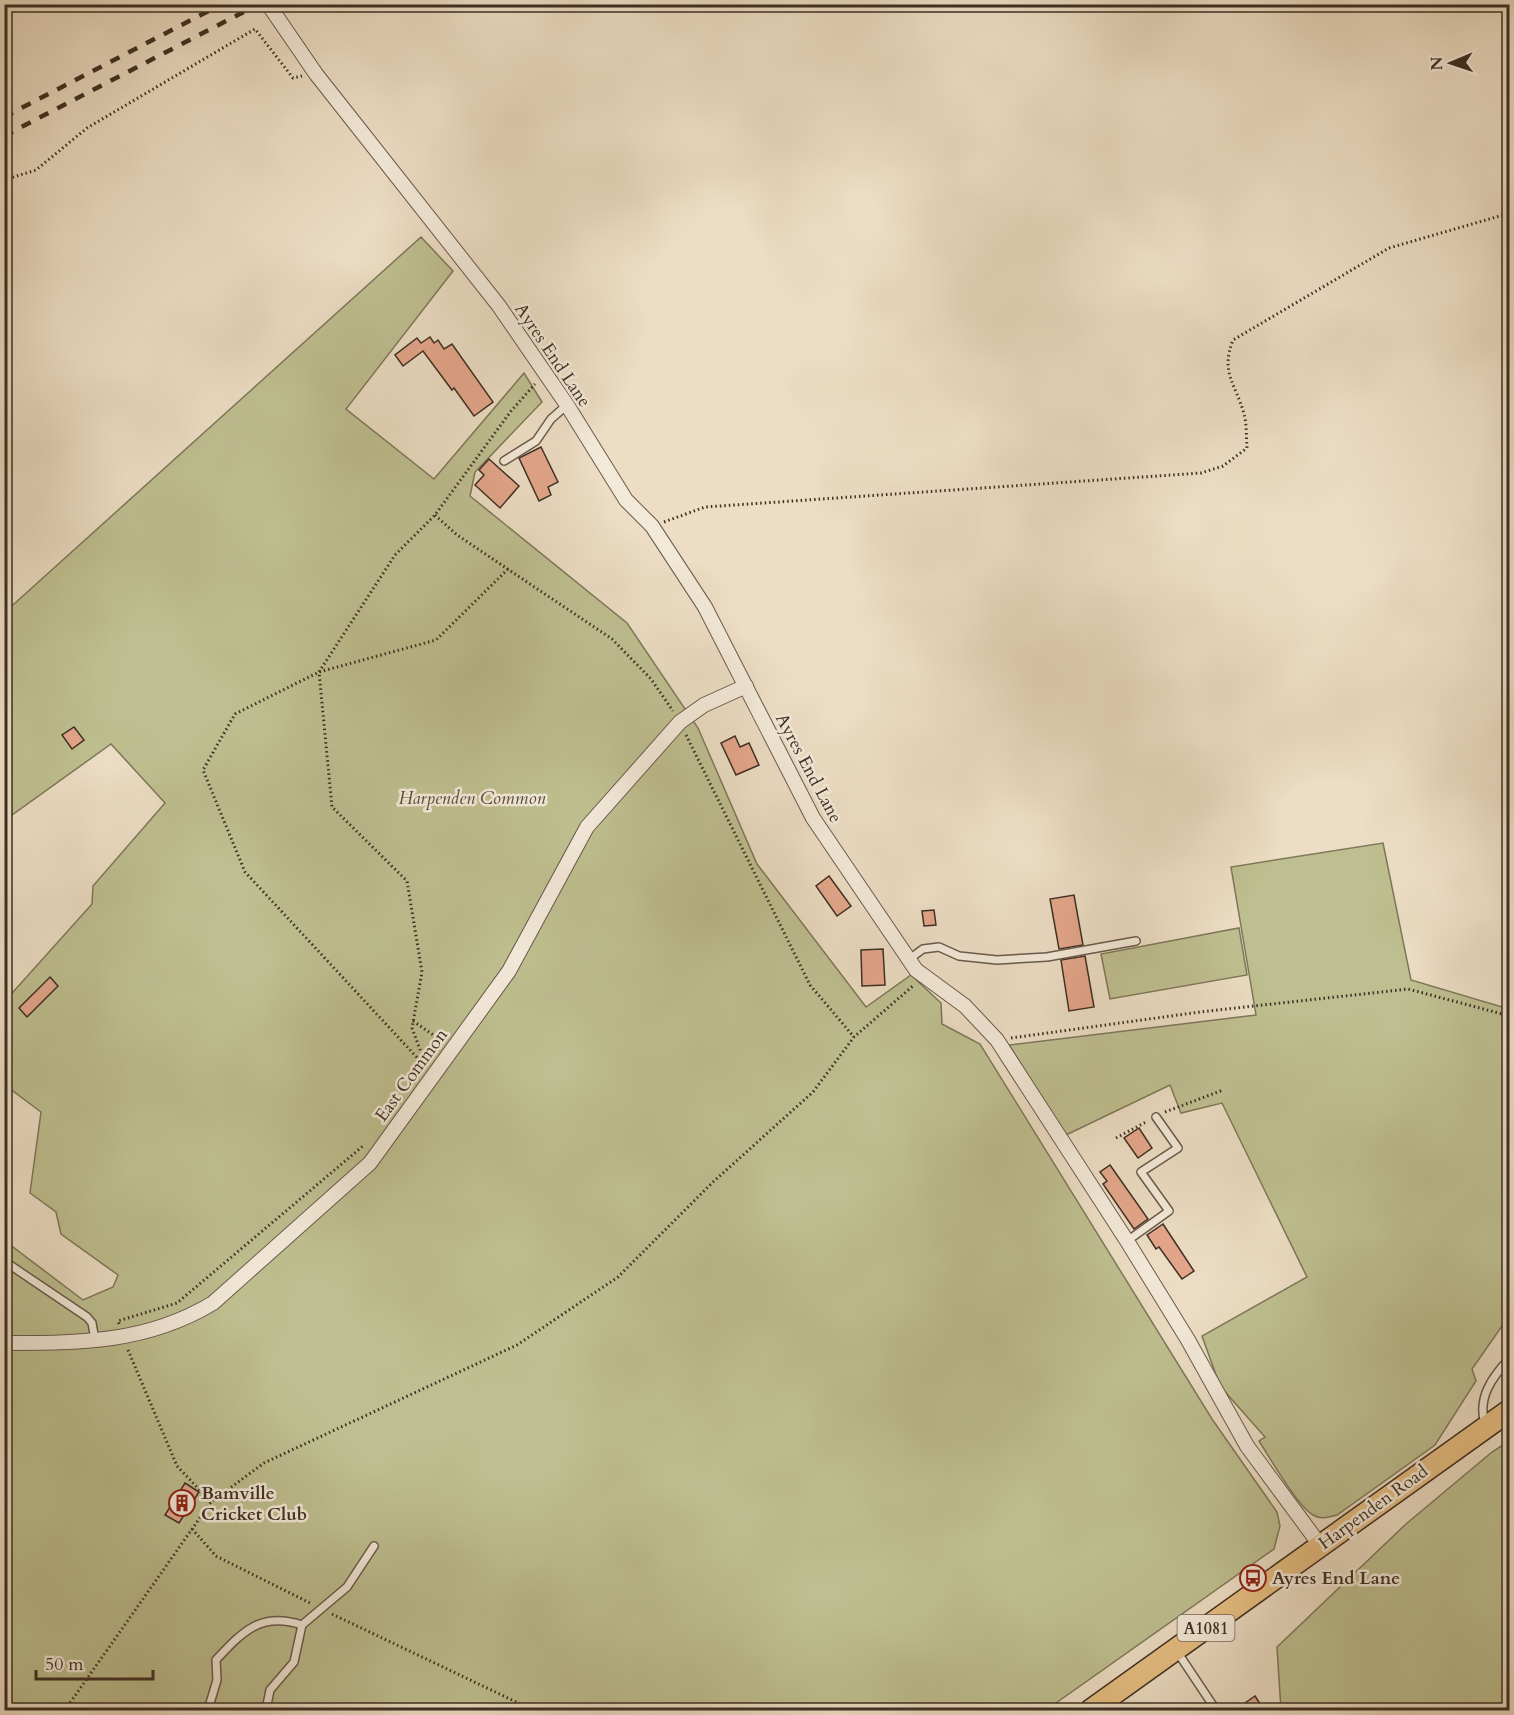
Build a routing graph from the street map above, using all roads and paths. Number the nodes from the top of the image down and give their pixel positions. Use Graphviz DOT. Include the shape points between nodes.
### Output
graph roads {
  1 [pos="268,4"];
  2 [pos="316,74"];
  3 [pos="4,180"];
  4 [pos="1509,213"];
  5 [pos="545,372"];
  6 [pos="567,405"];
  7 [pos="504,461"];
  8 [pos="435,515"];
  9 [pos="652,526"];
  10 [pos="508,569"];
  11 [pos="319,672"];
  12 [pos="746,686"];
  13 [pos="680,722"];
  14 [pos="1136,941"];
  15 [pos="908,960"];
  16 [pos="924,976"];
  17 [pos="1509,1016"];
  18 [pos="413,1021"];
  19 [pos="854,1037"];
  20 [pos="997,1040"];
  21 [pos="453,1049"];
  22 [pos="1223,1090"];
  23 [pos="1156,1117"];
  24 [pos="369,1138"];
  25 [pos="1116,1138"];
  26 [pos="1127,1240"];
  27 [pos="4,1261"];
  28 [pos="123,1337"];
  29 [pos="95,1340"];
  30 [pos="4,1343"];
  31 [pos="1509,1358"];
  32 [pos="1509,1410"];
  33 [pos="1486,1427"];
  34 [pos="211,1502"];
  35 [pos="192,1529"];
  36 [pos="1320,1545"];
  37 [pos="374,1546"];
  38 [pos="321,1608"];
  39 [pos="302,1625"];
  40 [pos="1175,1650"];
  41 [pos="65,1710"];
  42 [pos="208,1710"];
  43 [pos="266,1710"];
  44 [pos="533,1710"];
  45 [pos="1091,1710"];
  46 [pos="1216,1710"];
  1 -- 2 [label="street, Ayres End Lane"];
  2 -- 3 [label="path" via="293,78 255,30 87,128 36,170"];
  2 -- 5 [label="street, Ayres End Lane" via="499,306"];
  4 -- 9 [label="path" via="1389,248 1233,340 1227,357 1232,386 1244,415 1247,447 1223,466 1201,473 705,507"];
  5 -- 6 [label="street, Ayres End Lane"];
  5 -- 8 [label="path" via="511,411"];
  6 -- 7 [label="lane" via="536,441"];
  6 -- 9 [label="street, Ayres End Lane" via="626,500"];
  8 -- 10 [label="path"];
  8 -- 11 [label="path" via="395,555"];
  9 -- 12 [label="street, Ayres End Lane" via="705,607"];
  10 -- 11 [label="path" via="436,640"];
  10 -- 13 [label="path" via="612,639 651,679"];
  11 -- 18 [label="path" via="332,807 407,881 422,972"];
  11 -- 18 [label="path" via="234,714 203,770 245,872 426,1068"];
  12 -- 13 [label="street, East Common" via="704,705"];
  12 -- 15 [label="street, Ayres End Lane" via="813,818"];
  13 -- 19 [label="path" via="810,985"];
  13 -- 21 [label="street, East Common" via="587,827 509,971"];
  14 -- 15 [label="lane" via="1047,957 997,960 959,956 939,947 923,949"];
  15 -- 16 [label="street, Ayres End Lane"];
  16 -- 19 [label="path"];
  16 -- 20 [label="street, Ayres End Lane" via="965,1006"];
  17 -- 20 [label="path" via="1408,989"];
  18 -- 21 [label="path"];
  19 -- 34 [label="path" via="813,1092 713,1182 618,1277 517,1345 264,1463"];
  20 -- 26 [label="street, Ayres End Lane"];
  21 -- 28 [label="street, East Common" via="370,1163 213,1303 166,1327"];
  22 -- 23 [label="path"];
  23 -- 25 [label="path"];
  23 -- 26 [label="lane" via="1178,1148 1141,1172 1169,1211"];
  24 -- 28 [label="path" via="177,1303 118,1321"];
  26 -- 36 [label="street, Ayres End Lane" via="1247,1446"];
  27 -- 29 [label="lane" via="87,1317"];
  28 -- 29 [label="street, East Common"];
  28 -- 34 [label="path" via="177,1466"];
  29 -- 30 [label="street, East Common"];
  31 -- 33 [label="lane" via="1486,1388 1481,1412"];
  32 -- 33 [label="main road, Harpenden Road / A1081"];
  33 -- 36 [label="main road, Harpenden Road / A1081"];
  34 -- 35 [label="path"];
  35 -- 38 [label="path" via="216,1556"];
  35 -- 41 [label="path"];
  36 -- 40 [label="main road, Harpenden Road / A1081"];
  37 -- 38 [label="lane" via="347,1587"];
  38 -- 39 [label="lane"];
  38 -- 44 [label="path"];
  39 -- 42 [label="lane" via="286,1619 265,1621 240,1634 216,1660 217,1680"];
  39 -- 43 [label="lane" via="294,1662 270,1690"];
  40 -- 45 [label="main road, Harpenden Road / A1081"];
  40 -- 46 [label="lane"];
}
